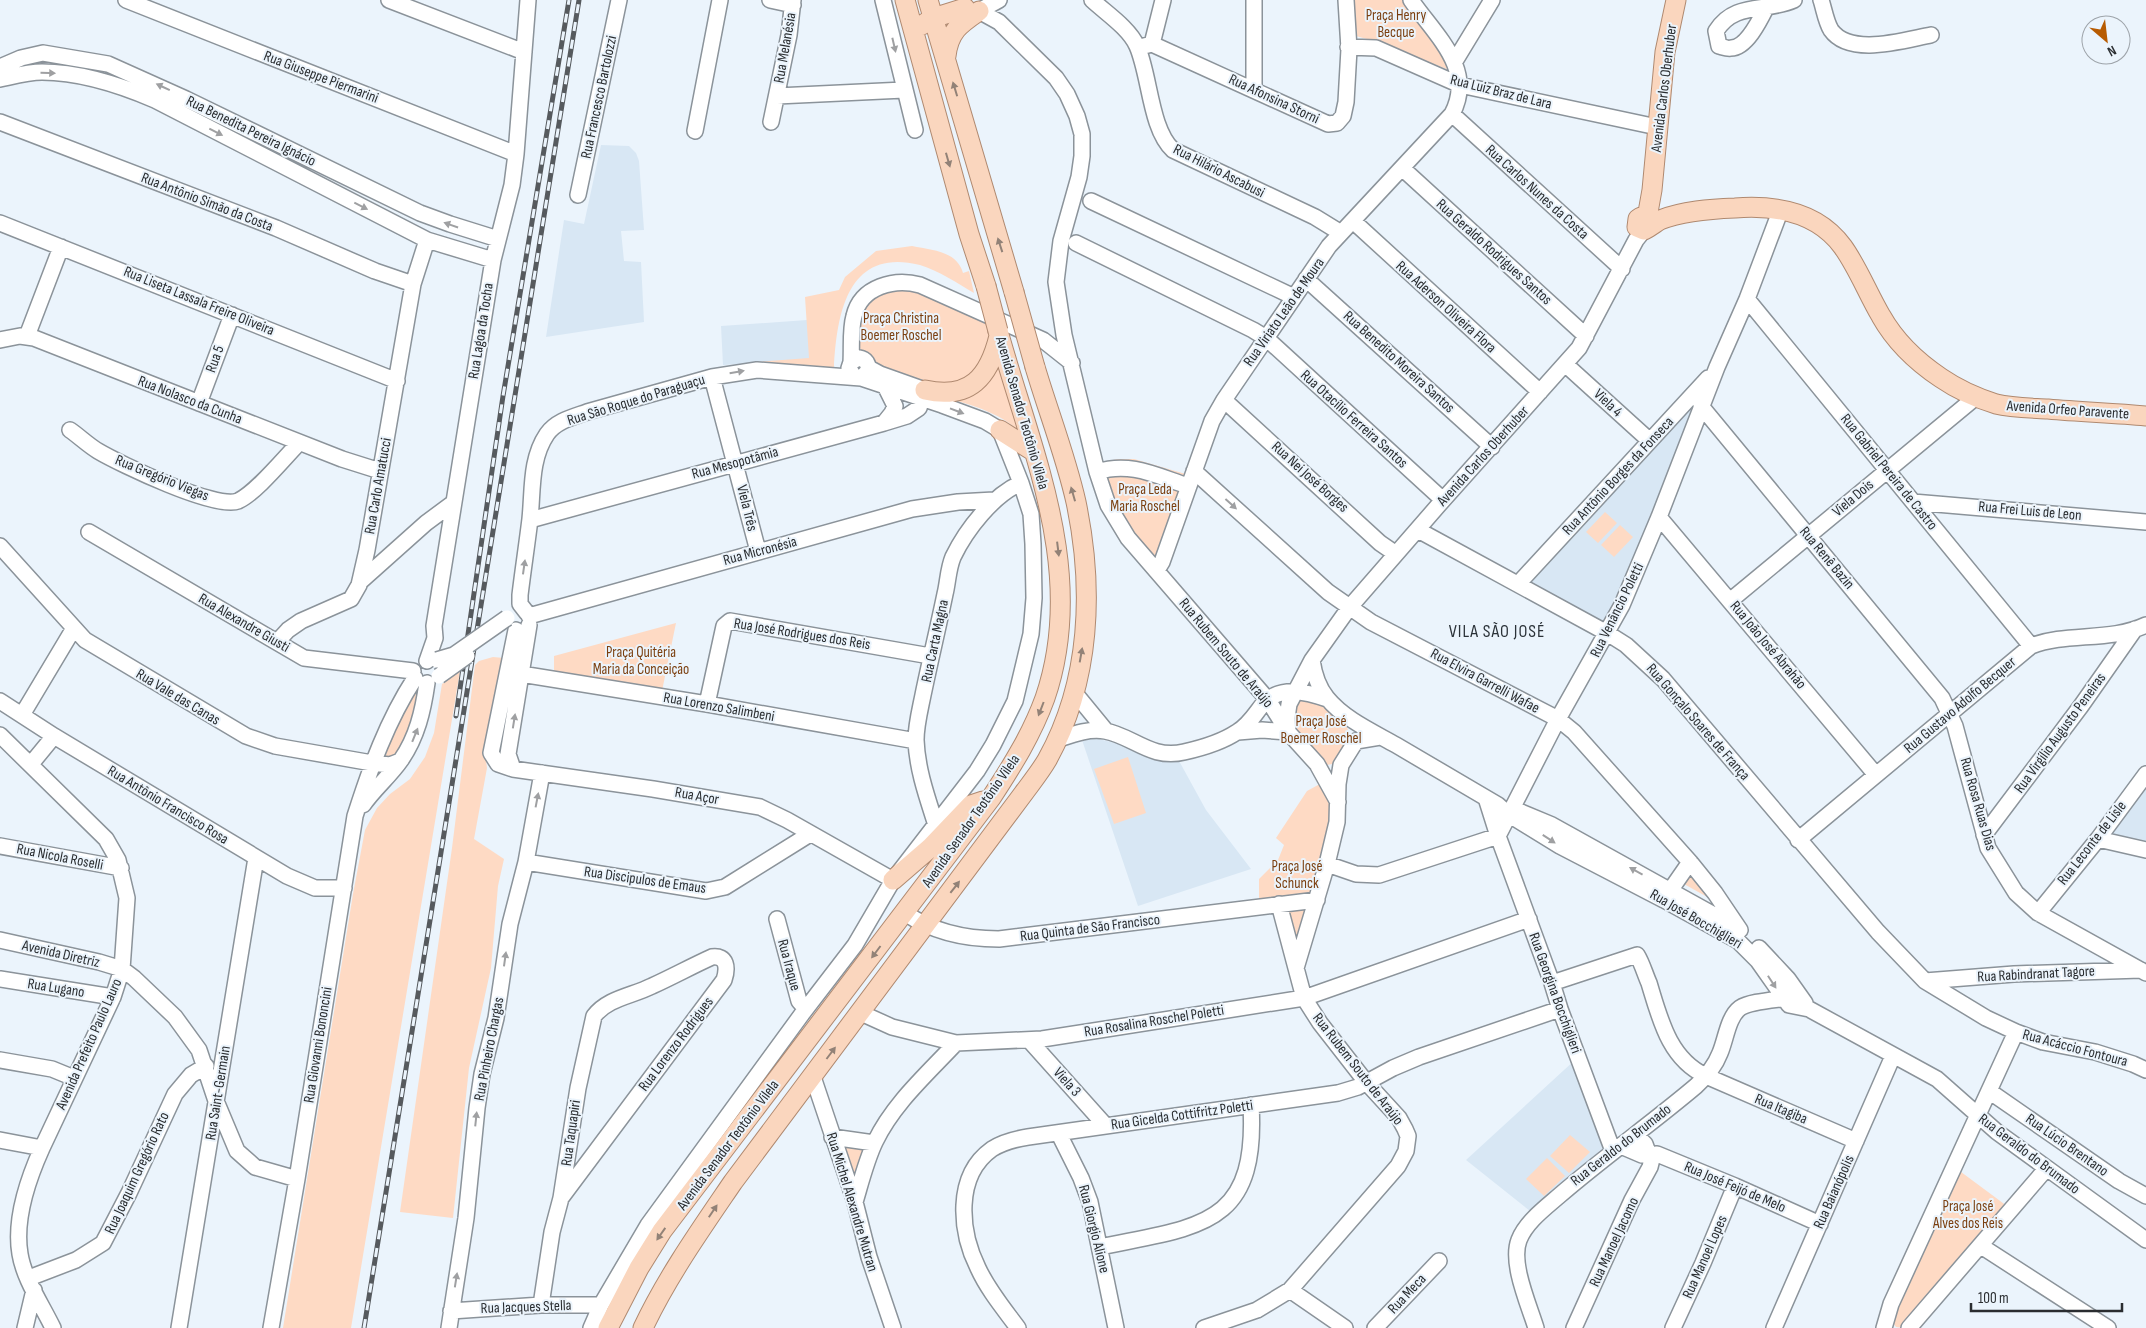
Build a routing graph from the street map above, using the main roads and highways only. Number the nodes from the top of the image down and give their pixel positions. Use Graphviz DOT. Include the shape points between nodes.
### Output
graph roads {
  1 [pos="896,0"];
  2 [pos="905,0"];
  3 [pos="1676,0"];
  4 [pos="965,6"];
  5 [pos="931,9"];
  6 [pos="914,31"];
  7 [pos="946,57"];
  8 [pos="1646,223"];
  9 [pos="999,333"];
  10 [pos="924,395"];
  11 [pos="2146,416"];
  12 [pos="1000,430"];
  13 [pos="1033,451"];
  14 [pos="991,798"];
  15 [pos="893,880"];
  16 [pos="608,1328"];
  17 [pos="643,1328"];
  1 -- 6 [label="main road"];
  2 -- 6 [label="main road, Avenida Senador Teotônio Vilela"];
  3 -- 8 [label="main road, Avenida Carlos Oberhuber" via="1665,52"];
  4 -- 5 [label="main road"];
  4 -- 7 [label="main road" via="959,25 949,40"];
  5 -- 6 [label="main road" via="923,24"];
  5 -- 7 [label="main road, Avenida Senador Teotônio Vilela"];
  6 -- 9 [label="main road, Avenida Senador Teotônio Vilela, one-way, bridge"];
  17 -- 7 [label="main road, Avenida Senador Teotônio Vilela, one-way, bridge" via="733,1182 1024,794 1056,740 1074,692 1088,600 1085,553 1075,499"];
  8 -- 11 [label="main road, Avenida Orfeo Paravente" via="1692,212 1754,207 1782,209 1816,222 1843,247 1896,338 1941,378 1997,404"];
  9 -- 10 [label="main road" via="992,361 971,385 947,394"];
  9 -- 13 [label="main road, Avenida Senador Teotônio Vilela"];
  12 -- 13 [label="main road"];
  13 -- 14 [label="main road, Avenida Senador Teotônio Vilela, one-way" via="1056,536 1061,597 1059,634 1054,667 1035,722 1020,753"];
  14 -- 15 [label="main road" via="971,805 930,848"];
  14 -- 16 [label="main road, Avenida Senador Teotônio Vilela, one-way" via="662,1231"];
}
